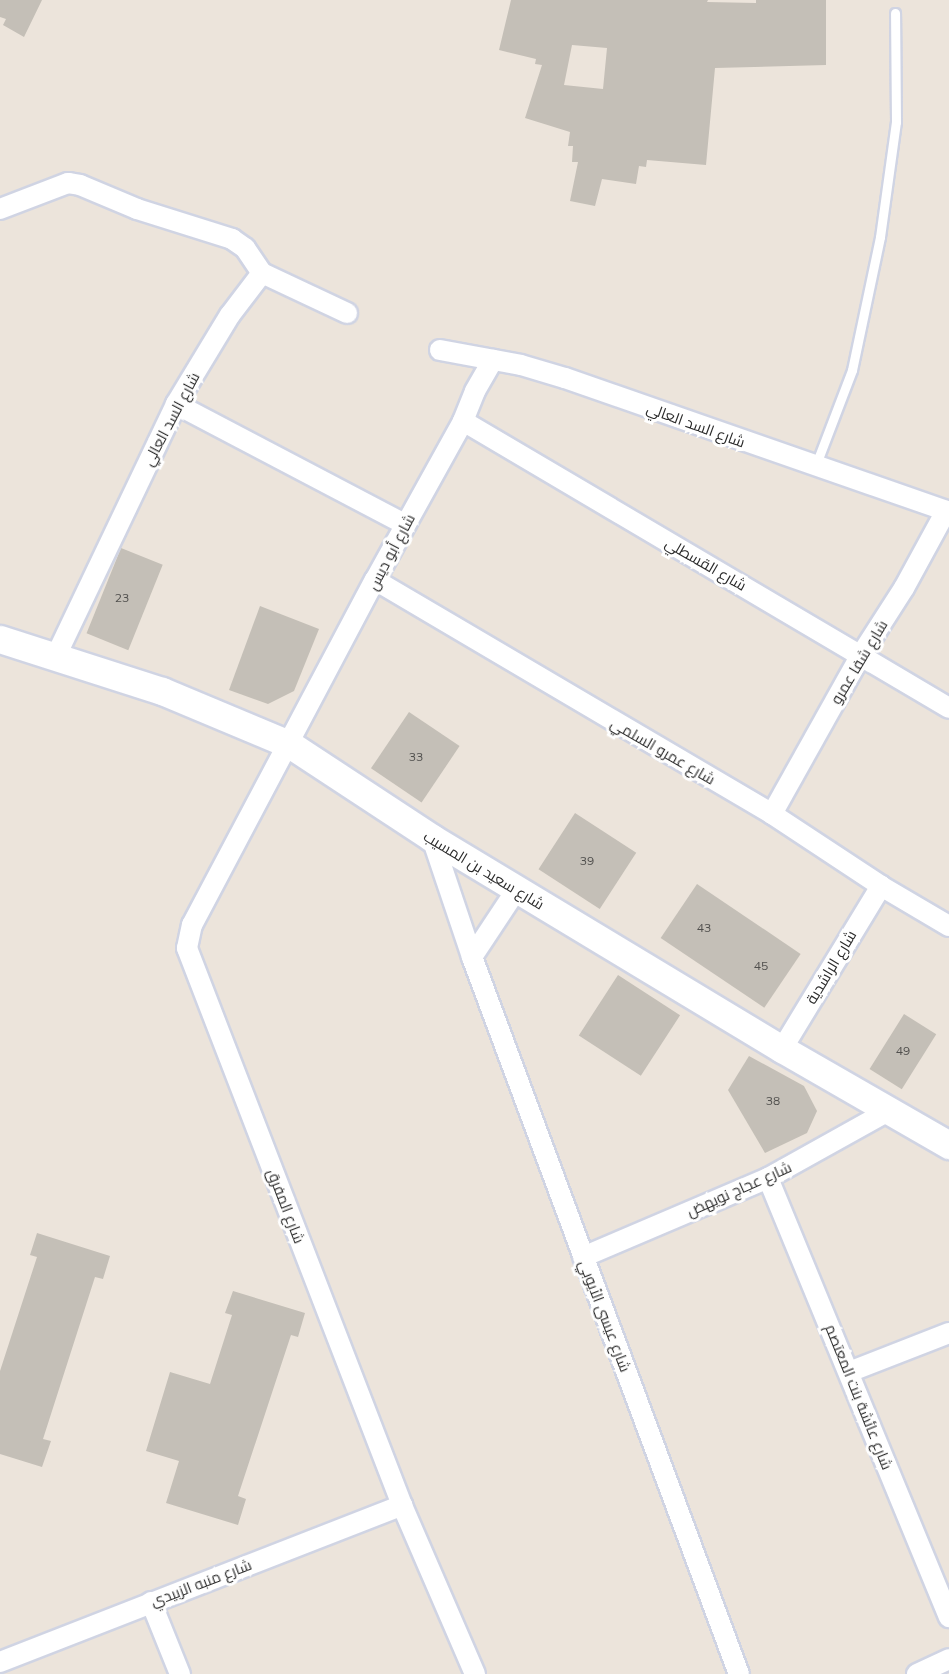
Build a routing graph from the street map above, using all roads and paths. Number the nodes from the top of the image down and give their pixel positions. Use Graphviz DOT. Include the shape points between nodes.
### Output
graph roads {
  1 [pos="894,13"];
  2 [pos="0,209"];
  3 [pos="262,273"];
  4 [pos="346,313"];
  5 [pos="440,350"];
  6 [pos="493,360"];
  7 [pos="176,404"];
  8 [pos="463,421"];
  9 [pos="815,467"];
  10 [pos="947,511"];
  11 [pos="405,524"];
  12 [pos="375,580"];
  13 [pos="0,639"];
  14 [pos="861,655"];
  15 [pos="55,657"];
  16 [pos="949,708"];
  17 [pos="289,744"];
  18 [pos="772,814"];
  19 [pos="432,838"];
  20 [pos="881,886"];
  21 [pos="517,889"];
  22 [pos="949,926"];
  23 [pos="472,957"];
  24 [pos="782,1049"];
  25 [pos="890,1110"];
  26 [pos="949,1145"];
  27 [pos="768,1178"];
  28 [pos="583,1257"];
  29 [pos="949,1333"];
  30 [pos="849,1372"];
  31 [pos="402,1505"];
  32 [pos="151,1602"];
  33 [pos="949,1617"];
  34 [pos="949,1659"];
  35 [pos="0,1662"];
  36 [pos="180,1674"];
  37 [pos="475,1674"];
  38 [pos="739,1674"];
  39 [pos="917,1674"];
  1 -- 9 [label="lane" via="896,122 880,237 852,370"];
  2 -- 3 [label="street" via="68,183 80,185 137,209 232,239 244,248"];
  3 -- 4 [label="street"];
  3 -- 7 [label="street, شارع السد العالي" via="230,315"];
  5 -- 6 [label="street, شارع السد العالي"];
  6 -- 8 [label="street, شارع أبو ديس"];
  6 -- 9 [label="street, شارع السد العالي" via="565,378"];
  7 -- 11 [label="street"];
  7 -- 15 [label="street, شارع السد العالي"];
  8 -- 11 [label="street, شارع أبو ديس"];
  8 -- 14 [label="street, شارع القسطلي"];
  9 -- 10 [label="street, شارع السد العالي"];
  10 -- 14 [label="street, شارع شفا عمرو"];
  11 -- 12 [label="street, شارع أبو ديس"];
  12 -- 17 [label="street, شارع أبو ديس"];
  12 -- 18 [label="street, شارع عمرو السلمي"];
  13 -- 15 [label="street, شارع سعيد بن المسيب"];
  14 -- 16 [label="street, شارع القسطلي"];
  14 -- 18 [label="street, شارع شفا عمرو"];
  15 -- 17 [label="street, شارع سعيد بن المسيب" via="162,691"];
  17 -- 19 [label="street, شارع سعيد بن المسيب"];
  17 -- 31 [label="street, شارع المفرق" via="192,925 187,948"];
  18 -- 20 [label="street, شارع عمرو السلمي"];
  19 -- 21 [label="street, شارع سعيد بن المسيب"];
  19 -- 23 [label="street, شارع عيسى الأيوبي"];
  20 -- 22 [label="street, شارع عمرو السلمي"];
  20 -- 24 [label="street, شارع الراشدية"];
  21 -- 23 [label="street"];
  21 -- 24 [label="street, شارع سعيد بن المسيب"];
  23 -- 28 [label="street, شارع عيسى الأيوبي"];
  24 -- 25 [label="street, شارع سعيد بن المسيب"];
  25 -- 26 [label="street, شارع سعيد بن المسيب"];
  25 -- 27 [label="street, شارع عجاج نويهض"];
  27 -- 28 [label="street, شارع عجاج نويهض"];
  27 -- 30 [label="street, شارع عائشة بنت المعتصم"];
  28 -- 38 [label="street, شارع عيسى الأيوبي"];
  29 -- 30 [label="street"];
  30 -- 33 [label="street, شارع عائشة بنت المعتصم"];
  31 -- 32 [label="street, شارع منبه الزبيدي"];
  31 -- 37 [label="street, شارع المفرق"];
  32 -- 35 [label="street, شارع منبه الزبيدي"];
  32 -- 36 [label="street"];
  34 -- 39 [label="street"];
}
